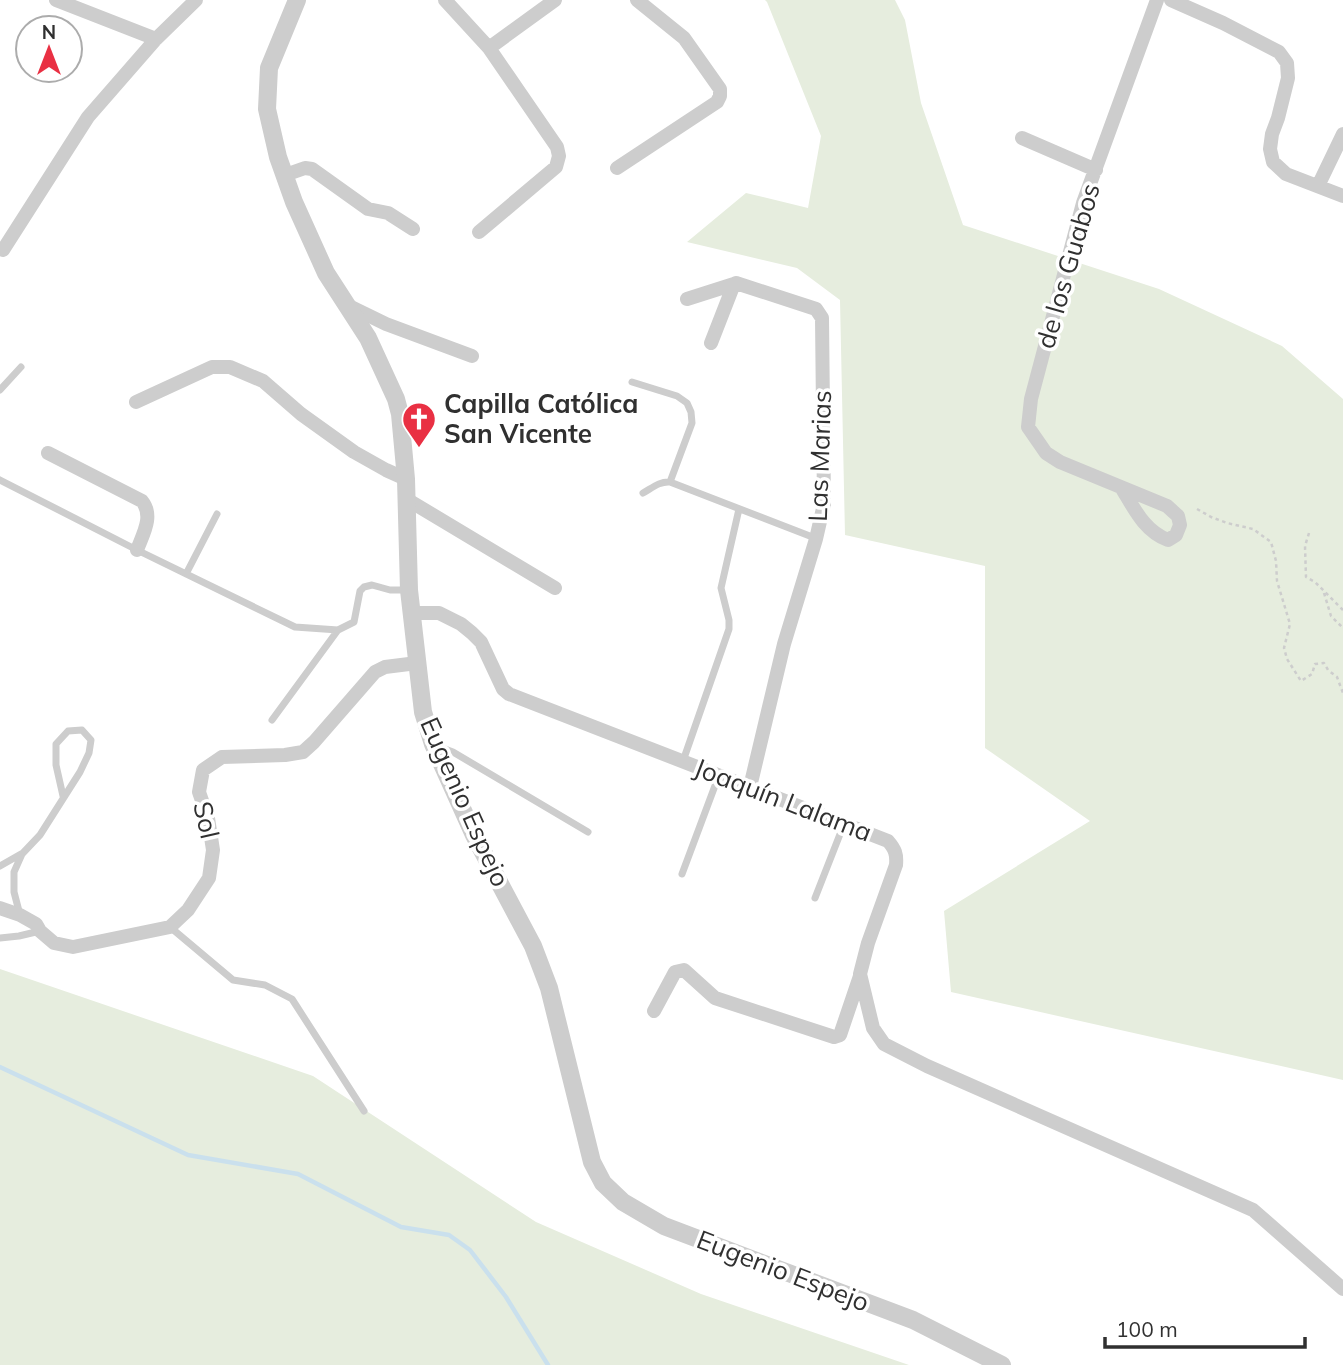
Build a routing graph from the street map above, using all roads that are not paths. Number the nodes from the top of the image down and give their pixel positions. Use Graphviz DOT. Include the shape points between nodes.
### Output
graph roads {
  1 [pos="56,0"];
  2 [pos="196,0"];
  3 [pos="297,0"];
  4 [pos="445,0"];
  5 [pos="555,0"];
  6 [pos="637,0"];
  7 [pos="1157,0"];
  8 [pos="1171,0"];
  9 [pos="156,39"];
  10 [pos="489,48"];
  11 [pos="1343,134"];
  12 [pos="1022,138"];
  13 [pos="617,168"];
  14 [pos="1096,170"];
  15 [pos="285,175"];
  16 [pos="1318,186"];
  17 [pos="1343,196"];
  18 [pos="413,229"];
  19 [pos="479,232"];
  20 [pos="3,250"];
  21 [pos="734,284"];
  22 [pos="687,299"];
  23 [pos="346,304"];
  24 [pos="711,343"];
  25 [pos="472,356"];
  26 [pos="21,367"];
  27 [pos="632,382"];
  28 [pos="0,390"];
  29 [pos="136,402"];
  30 [pos="48,453"];
  31 [pos="406,479"];
  32 [pos="0,480"];
  33 [pos="670,482"];
  34 [pos="1121,487"];
  35 [pos="643,493"];
  36 [pos="408,500"];
  37 [pos="739,509"];
  38 [pos="217,514"];
  39 [pos="816,539"];
  40 [pos="137,550"];
  41 [pos="186,574"];
  42 [pos="555,588"];
  43 [pos="409,590"];
  44 [pos="411,613"];
  45 [pos="338,630"];
  46 [pos="417,663"];
  47 [pos="272,720"];
  48 [pos="433,744"];
  49 [pos="683,761"];
  50 [pos="719,775"];
  51 [pos="750,787"];
  52 [pos="63,796"];
  53 [pos="844,824"];
  54 [pos="588,832"];
  55 [pos="22,853"];
  56 [pos="0,866"];
  57 [pos="682,874"];
  58 [pos="815,898"];
  59 [pos="0,908"];
  60 [pos="20,915"];
  61 [pos="170,927"];
  62 [pos="40,931"];
  63 [pos="0,939"];
  64 [pos="860,974"];
  65 [pos="654,1011"];
  66 [pos="364,1111"];
  67 [pos="1343,1289"];
  68 [pos="1002,1365"];
  1 -- 9 [label="street"];
  2 -- 9 [label="street"];
  3 -- 15 [label="street, Eugenio Espejo" via="269,68 267,109"];
  4 -- 10 [label="street"];
  5 -- 10 [label="street"];
  6 -- 13 [label="street" via="684,38 720,89 720,96"];
  7 -- 14 [label="street, de los Guabos"];
  8 -- 16 [label="street" via="1279,52 1287,63 1288,78 1272,134 1273,162 1286,174"];
  9 -- 20 [label="street" via="88,117"];
  10 -- 19 [label="street" via="559,156 556,167"];
  11 -- 16 [label="street"];
  12 -- 14 [label="street"];
  14 -- 34 [label="street, de los Guabos" via="1045,343 1028,427 1046,453 1060,463"];
  15 -- 18 [label="street" via="312,169 368,209 388,213"];
  15 -- 23 [label="street, Eugenio Espejo" via="326,274"];
  16 -- 17 [label="street"];
  21 -- 22 [label="street"];
  21 -- 24 [label="street"];
  21 -- 39 [label="street, Las Marias" via="816,309 822,318 824,504"];
  23 -- 25 [label="street"];
  23 -- 31 [label="street, Eugenio Espejo" via="369,338 396,399"];
  26 -- 28 [label="lane"];
  27 -- 33 [label="lane" via="677,396 691,412 692,423"];
  29 -- 31 [label="street" via="212,367 230,367 263,381 354,452"];
  30 -- 40 [label="street" via="142,501 148,513"];
  31 -- 36 [label="street, Eugenio Espejo"];
  32 -- 40 [label="lane"];
  33 -- 35 [label="lane"];
  33 -- 37 [label="lane"];
  36 -- 42 [label="street"];
  36 -- 43 [label="street, Eugenio Espejo"];
  37 -- 39 [label="lane"];
  37 -- 49 [label="lane" via="721,588 729,629"];
  38 -- 41 [label="lane"];
  39 -- 51 [label="street, Las Marias" via="784,644"];
  40 -- 41 [label="lane"];
  41 -- 45 [label="lane" via="295,627"];
  43 -- 44 [label="street, Eugenio Espejo"];
  43 -- 45 [label="lane" via="364,586 354,622"];
  44 -- 46 [label="street, Eugenio Espejo"];
  44 -- 49 [label="street, Joaquín Lalama" via="439,613 472,633 509,694"];
  45 -- 47 [label="lane"];
  46 -- 48 [label="street, Eugenio Espejo" via="423,712"];
  46 -- 61 [label="street, Sol" via="375,672 303,751 222,757 203,770 199,792 213,850 209,877 188,910"];
  48 -- 54 [label="lane"];
  48 -- 68 [label="street, Eugenio Espejo" via="474,835 533,946 549,988 592,1162 603,1183 623,1202 664,1226 913,1320"];
  49 -- 50 [label="street, Joaquín Lalama"];
  50 -- 51 [label="street, Joaquín Lalama"];
  50 -- 57 [label="lane"];
  51 -- 53 [label="street, Joaquín Lalama"];
  52 -- 52 [label="lane" via="89,753 91,740 82,730 68,731 56,744"];
  52 -- 55 [label="lane" via="40,835"];
  53 -- 58 [label="lane"];
  53 -- 64 [label="street, Joaquín Lalama" via="888,841 897,856"];
  55 -- 56 [label="lane"];
  55 -- 60 [label="lane" via="14,873"];
  59 -- 60 [label="street"];
  60 -- 62 [label="street"];
  61 -- 62 [label="street" via="73,947 54,943"];
  61 -- 66 [label="lane" via="233,980 265,985 292,999"];
  62 -- 63 [label="lane"];
  64 -- 65 [label="street" via="839,1035 834,1037 715,999 684,970 675,972"];
  64 -- 67 [label="street, Joaquín Lalama" via="873,1028 884,1044 1253,1210"];
}
